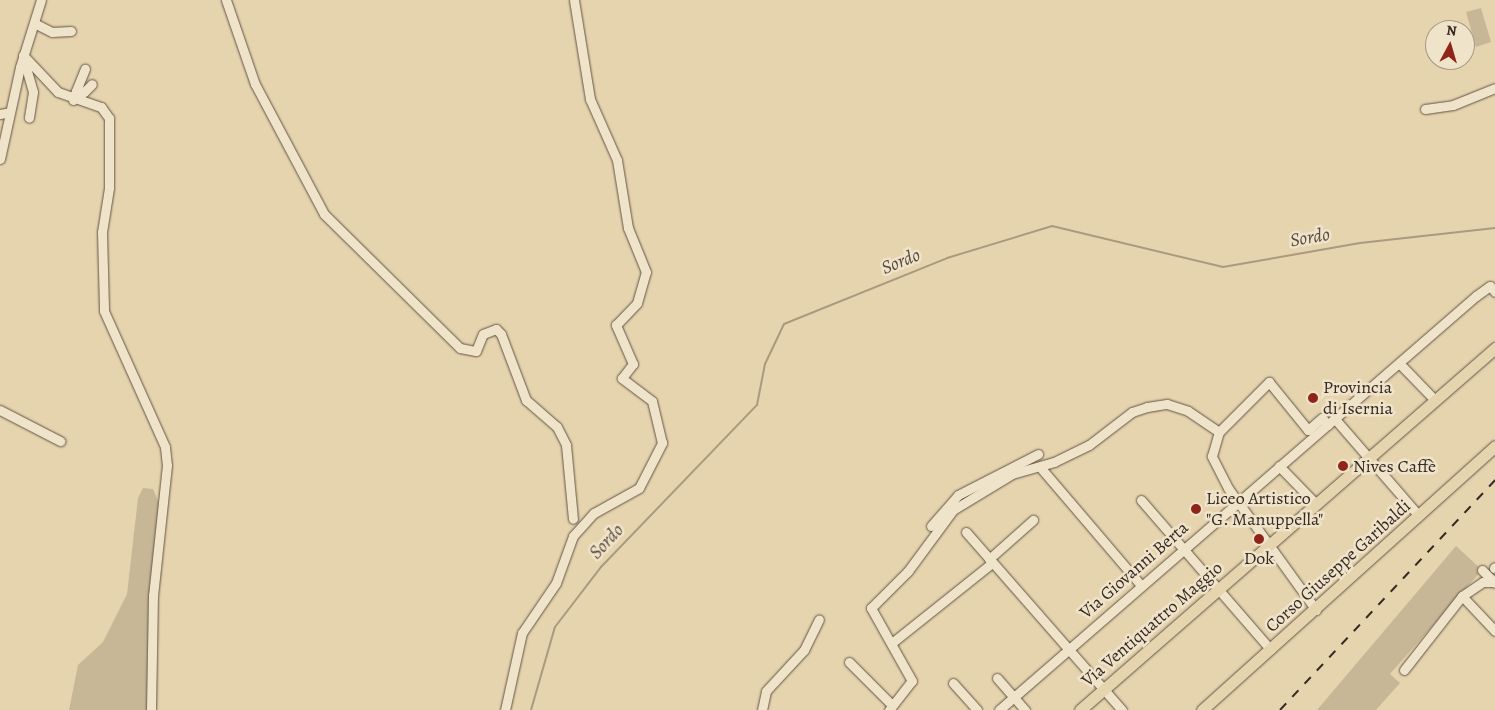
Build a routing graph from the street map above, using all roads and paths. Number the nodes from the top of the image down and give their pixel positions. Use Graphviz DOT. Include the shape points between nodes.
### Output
graph roads {
  1 [pos="42,0"];
  2 [pos="226,0"];
  3 [pos="574,0"];
  4 [pos="34,23"];
  5 [pos="71,31"];
  6 [pos="23,56"];
  7 [pos="85,69"];
  8 [pos="92,84"];
  9 [pos="1495,88"];
  10 [pos="33,92"];
  11 [pos="75,96"];
  12 [pos="38,105"];
  13 [pos="1425,109"];
  14 [pos="10,112"];
  15 [pos="0,114"];
  16 [pos="29,118"];
  17 [pos="2,141"];
  18 [pos="0,159"];
  19 [pos="1495,292"];
  20 [pos="1494,349"];
  21 [pos="1399,363"];
  22 [pos="1435,400"];
  23 [pos="0,410"];
  24 [pos="1332,422"];
  25 [pos="1219,432"];
  26 [pos="60,441"];
  27 [pos="1495,446"];
  28 [pos="1038,454"];
  29 [pos="1369,458"];
  30 [pos="1279,466"];
  31 [pos="1040,467"];
  32 [pos="1141,500"];
  33 [pos="1238,500"];
  34 [pos="1316,504"];
  35 [pos="1419,516"];
  36 [pos="573,520"];
  37 [pos="1032,520"];
  38 [pos="966,532"];
  39 [pos="927,540"];
  40 [pos="1270,544"];
  41 [pos="1183,548"];
  42 [pos="990,561"];
  43 [pos="1482,570"];
  44 [pos="1494,582"];
  45 [pos="1140,584"];
  46 [pos="1219,589"];
  47 [pos="1462,596"];
  48 [pos="1316,610"];
  49 [pos="819,620"];
  50 [pos="1495,630"];
  51 [pos="893,642"];
  52 [pos="1068,648"];
  53 [pos="1271,650"];
  54 [pos="849,662"];
  55 [pos="1404,670"];
  56 [pos="997,678"];
  57 [pos="953,683"];
  58 [pos="1105,690"];
  59 [pos="1014,697"];
  60 [pos="891,707"];
  61 [pos="1083,709"];
  62 [pos="151,710"];
  63 [pos="505,710"];
  64 [pos="762,710"];
  65 [pos="977,710"];
  66 [pos="999,710"];
  67 [pos="1025,710"];
  68 [pos="1122,710"];
  69 [pos="1202,710"];
  1 -- 4 [label="street"];
  2 -- 36 [label="street" via="255,84 324,214 460,348 476,351 483,334 496,329 501,334 526,400 563,437"];
  3 -- 63 [label="street" via="590,99 617,160 628,228 646,272 637,303 616,325 633,364 622,378 652,401 662,442 639,488 594,513 573,536 568,559 556,582 522,632"];
  4 -- 5 [label="street" via="52,32"];
  4 -- 6 [label="street"];
  6 -- 10 [label="street"];
  6 -- 11 [label="street" via="50,85"];
  6 -- 14 [label="street"];
  7 -- 11 [label="street"];
  8 -- 11 [label="street"];
  9 -- 13 [label="street" via="1453,105"];
  10 -- 12 [label="street"];
  10 -- 16 [label="street"];
  11 -- 62 [label="street" via="101,107 109,118 109,188 102,232 104,311 167,458 152,595"];
  14 -- 15 [label="street"];
  14 -- 17 [label="street"];
  17 -- 18 [label="street"];
  19 -- 21 [label="street, Via Giovanni Berta" via="1490,286"];
  20 -- 22 [label="main road, Via Ventiquattro Maggio"];
  21 -- 22 [label="street"];
  21 -- 24 [label="street, Via Giovanni Berta"];
  22 -- 29 [label="main road, Via Ventiquattro Maggio"];
  23 -- 26 [label="street"];
  24 -- 25 [label="street" via="1322,418 1308,430 1269,382"];
  24 -- 29 [label="street"];
  24 -- 30 [label="street, Via Giovanni Berta"];
  25 -- 31 [label="street" via="1188,411 1167,404 1147,407 1067,455"];
  25 -- 33 [label="street" via="1212,456"];
  27 -- 35 [label="main road, Corso Giuseppe Garibaldi"];
  28 -- 39 [label="street" via="958,495 945,506"];
  29 -- 34 [label="main road, Via Ventiquattro Maggio"];
  29 -- 35 [label="street"];
  30 -- 33 [label="street, Via Giovanni Berta"];
  30 -- 34 [label="street"];
  31 -- 39 [label="street" via="1012,474 973,497 954,510"];
  31 -- 45 [label="street"];
  32 -- 41 [label="street"];
  33 -- 40 [label="street"];
  33 -- 41 [label="street, Via Giovanni Berta"];
  34 -- 40 [label="main road, Via Ventiquattro Maggio"];
  35 -- 48 [label="main road, Corso Giuseppe Garibaldi"];
  37 -- 42 [label="street"];
  38 -- 42 [label="street"];
  39 -- 51 [label="street" via="908,571 871,608"];
  40 -- 46 [label="main road, Via Ventiquattro Maggio"];
  40 -- 48 [label="street"];
  41 -- 45 [label="street, Via Giovanni Berta"];
  41 -- 46 [label="street"];
  42 -- 51 [label="street"];
  42 -- 52 [label="street"];
  43 -- 44 [label="street"];
  44 -- 47 [label="street" via="1483,582"];
  45 -- 52 [label="street, Via Giovanni Berta"];
  46 -- 53 [label="street"];
  46 -- 58 [label="main road, Via Ventiquattro Maggio"];
  47 -- 50 [label="street"];
  47 -- 55 [label="street"];
  48 -- 53 [label="main road, Corso Giuseppe Garibaldi"];
  49 -- 64 [label="street" via="804,650 766,691"];
  51 -- 60 [label="street" via="912,681"];
  52 -- 58 [label="street"];
  52 -- 59 [label="street, Via Giovanni Berta"];
  53 -- 69 [label="main road, Corso Giuseppe Garibaldi"];
  54 -- 60 [label="street"];
  56 -- 59 [label="street"];
  57 -- 65 [label="street"];
  58 -- 61 [label="main road, Via Ventiquattro Maggio"];
  58 -- 68 [label="street"];
  59 -- 66 [label="street, Via Giovanni Berta"];
  59 -- 67 [label="street"];
}
